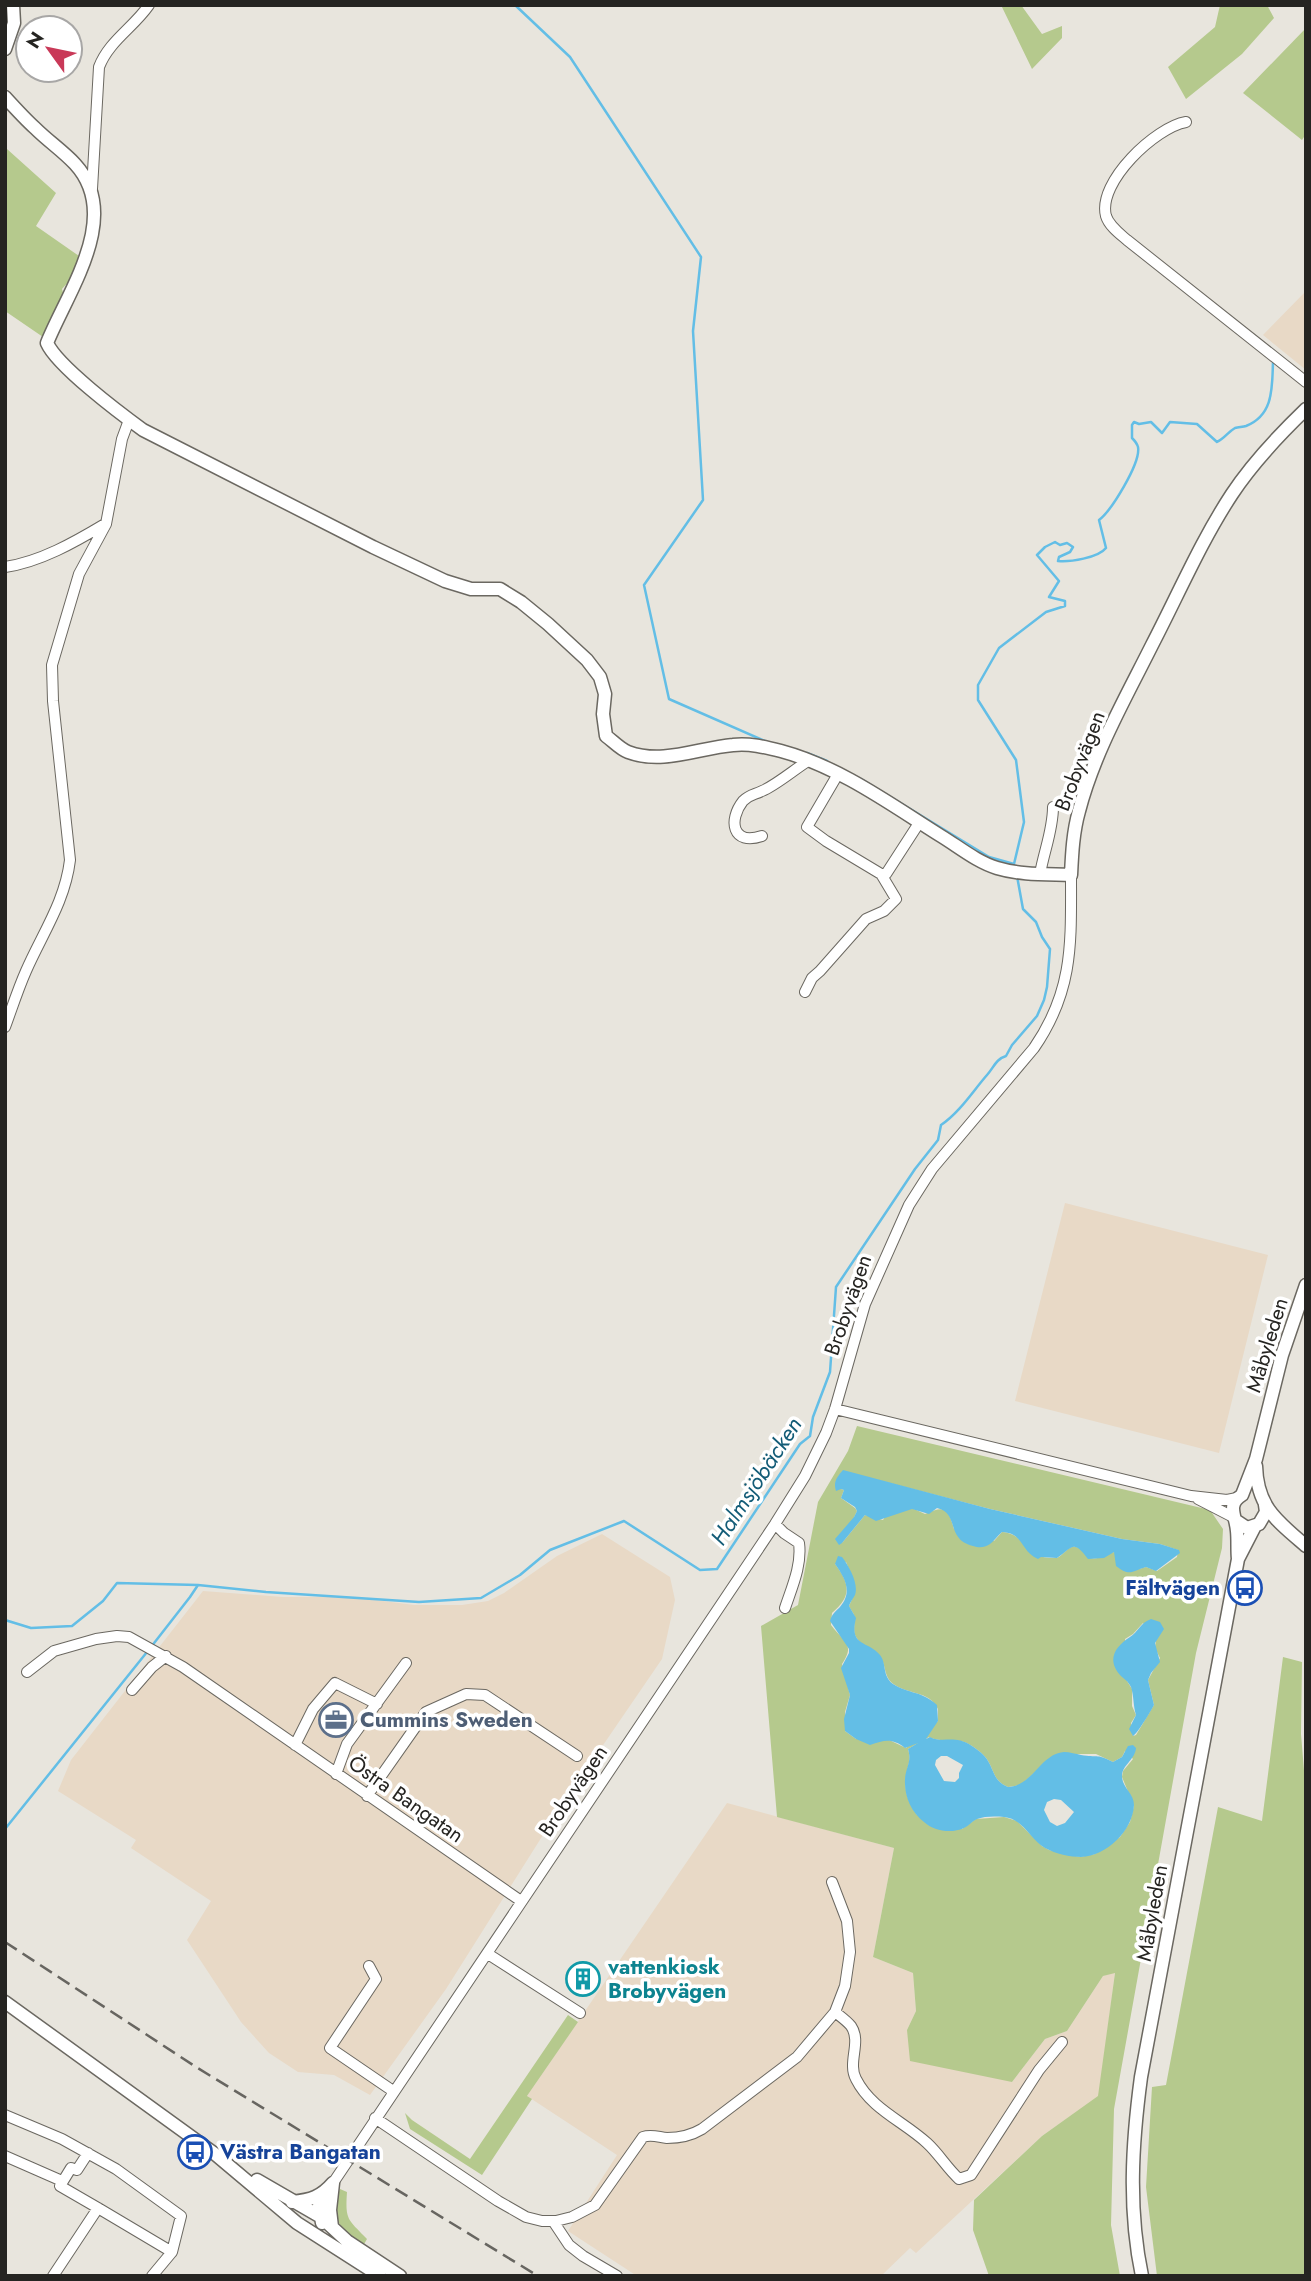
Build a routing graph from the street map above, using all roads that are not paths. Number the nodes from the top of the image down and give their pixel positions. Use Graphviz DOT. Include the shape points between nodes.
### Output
graph roads {
  1 [pos="13,5"];
  2 [pos="148,6"];
  3 [pos="5,49"];
  4 [pos="5,97"];
  5 [pos="1186,122"];
  6 [pos="92,189"];
  7 [pos="1306,382"];
  8 [pos="1306,409"];
  9 [pos="129,420"];
  10 [pos="106,524"];
  11 [pos="5,567"];
  12 [pos="808,761"];
  13 [pos="838,774"];
  14 [pos="1053,807"];
  15 [pos="919,823"];
  16 [pos="762,835"];
  17 [pos="881,874"];
  18 [pos="1040,874"];
  19 [pos="1071,875"];
  20 [pos="805,992"];
  21 [pos="5,1027"];
  22 [pos="1306,1285"];
  23 [pos="835,1409"];
  24 [pos="1256,1459"];
  25 [pos="1191,1496"];
  26 [pos="1240,1497"];
  27 [pos="1263,1502"];
  28 [pos="1234,1519"];
  29 [pos="775,1524"];
  30 [pos="1257,1525"];
  31 [pos="1293,1534"];
  32 [pos="1306,1546"];
  33 [pos="1238,1559"];
  34 [pos="785,1608"];
  35 [pos="166,1656"];
  36 [pos="406,1663"];
  37 [pos="27,1672"];
  38 [pos="132,1690"];
  39 [pos="377,1704"];
  40 [pos="295,1745"];
  41 [pos="577,1756"];
  42 [pos="336,1774"];
  43 [pos="367,1796"];
  44 [pos="832,1882"];
  45 [pos="521,1902"];
  46 [pos="488,1954"];
  47 [pos="369,1966"];
  48 [pos="5,2002"];
  49 [pos="835,2012"];
  50 [pos="580,2013"];
  51 [pos="1062,2042"];
  52 [pos="393,2091"];
  53 [pos="5,2115"];
  54 [pos="375,2118"];
  55 [pos="88,2153"];
  56 [pos="5,2156"];
  57 [pos="62,2182"];
  58 [pos="333,2183"];
  59 [pos="322,2194"];
  60 [pos="288,2206"];
  61 [pos="98,2208"];
  62 [pos="325,2214"];
  63 [pos="553,2221"];
  64 [pos="172,2252"];
  65 [pos="346,2253"];
  66 [pos="53,2276"];
  67 [pos="152,2276"];
  68 [pos="380,2276"];
  69 [pos="400,2276"];
  70 [pos="617,2276"];
  71 [pos="1142,2276"];
  1 -- 3 [label="street" via="14,23"];
  2 -- 6 [label="street" via="114,41 99,67"];
  4 -- 6 [label="street" via="75,163"];
  5 -- 7 [label="street" via="1161,133 1128,162 1107,198 1106,215 1128,240"];
  6 -- 9 [label="street" via="88,249 47,343 57,359"];
  8 -- 19 [label="street, Brobyvägen" via="1232,494 1106,737 1087,783 1073,841"];
  9 -- 10 [label="street"];
  9 -- 12 [label="street" via="445,581 471,589 500,589 587,660 606,694 606,736 627,751 673,757 746,745"];
  10 -- 11 [label="street" via="39,557"];
  10 -- 21 [label="street" via="79,573 52,665 69,870 61,900 26,970"];
  12 -- 13 [label="street"];
  12 -- 16 [label="street" via="752,793 738,809 737,833 744,839"];
  13 -- 15 [label="street"];
  13 -- 17 [label="street" via="807,827"];
  14 -- 18 [label="street"];
  15 -- 17 [label="street" via="886,874"];
  15 -- 18 [label="street" via="993,867"];
  17 -- 20 [label="street" via="896,899 866,919 812,978"];
  18 -- 19 [label="street"];
  19 -- 23 [label="street, Brobyvägen" via="1071,942 1058,1006 1034,1048 932,1169 909,1205 865,1304"];
  22 -- 24 [label="street, Måbyleden"];
  23 -- 25 [label="street"];
  23 -- 29 [label="street, Brobyvägen" via="810,1466"];
  24 -- 26 [label="street, Måbyleden"];
  24 -- 27 [label="street, Måbyleden" via="1256,1485"];
  25 -- 26 [label="street"];
  25 -- 28 [label="street"];
  26 -- 27 [label="street" via="1255,1494"];
  26 -- 28 [label="street, Måbyleden" via="1232,1508"];
  27 -- 30 [label="street, Måbyleden" via="1266,1512"];
  27 -- 31 [label="street"];
  28 -- 30 [label="street" via="1242,1526"];
  28 -- 33 [label="street, Måbyleden"];
  29 -- 34 [label="street" via="799,1543 801,1553"];
  29 -- 45 [label="street, Brobyvägen"];
  30 -- 31 [label="street"];
  30 -- 33 [label="street, Måbyleden"];
  31 -- 32 [label="street"];
  33 -- 71 [label="street, Måbyleden" via="1136,2113 1132,2171"];
  35 -- 37 [label="street, Östra Bangatan" via="129,1637 117,1636 54,1651"];
  35 -- 38 [label="street"];
  35 -- 40 [label="street, Östra Bangatan"];
  36 -- 39 [label="street"];
  39 -- 40 [label="street" via="335,1683 313,1709"];
  39 -- 42 [label="street" via="347,1744"];
  40 -- 42 [label="street, Östra Bangatan"];
  41 -- 43 [label="street" via="485,1695 466,1694 426,1712"];
  42 -- 43 [label="street, Östra Bangatan"];
  43 -- 45 [label="street, Östra Bangatan"];
  44 -- 49 [label="street" via="847,1921 850,1952"];
  45 -- 46 [label="street, Brobyvägen"];
  46 -- 50 [label="street"];
  46 -- 52 [label="street, Brobyvägen"];
  47 -- 52 [label="street" via="376,1979 330,2048"];
  48 -- 60 [label="street"];
  49 -- 51 [label="street" via="851,2026 856,2038 852,2065 867,2095 924,2140 959,2179 971,2175"];
  49 -- 63 [label="street" via="797,2057 731,2109 695,2134 643,2137 595,2205"];
  52 -- 54 [label="street, Brobyvägen"];
  53 -- 55 [label="street"];
  54 -- 58 [label="street, Brobyvägen"];
  54 -- 63 [label="street" via="498,2201 526,2217"];
  55 -- 57 [label="street"];
  55 -- 64 [label="street" via="181,2216"];
  56 -- 57 [label="street"];
  57 -- 61 [label="street" via="60,2186"];
  58 -- 59 [label="street, Brobyvägen"];
  58 -- 62 [label="street, Brobyvägen"];
  59 -- 60 [label="street"];
  59 -- 62 [label="street" via="319,2206"];
  60 -- 62 [label="street" via="312,2218"];
  60 -- 65 [label="street" via="297,2223"];
  61 -- 64 [label="street"];
  61 -- 66 [label="street"];
  62 -- 65 [label="street" via="324,2229"];
  62 -- 69 [label="street" via="346,2241"];
  63 -- 70 [label="street" via="569,2245"];
  64 -- 67 [label="street"];
  65 -- 68 [label="street"];
}
